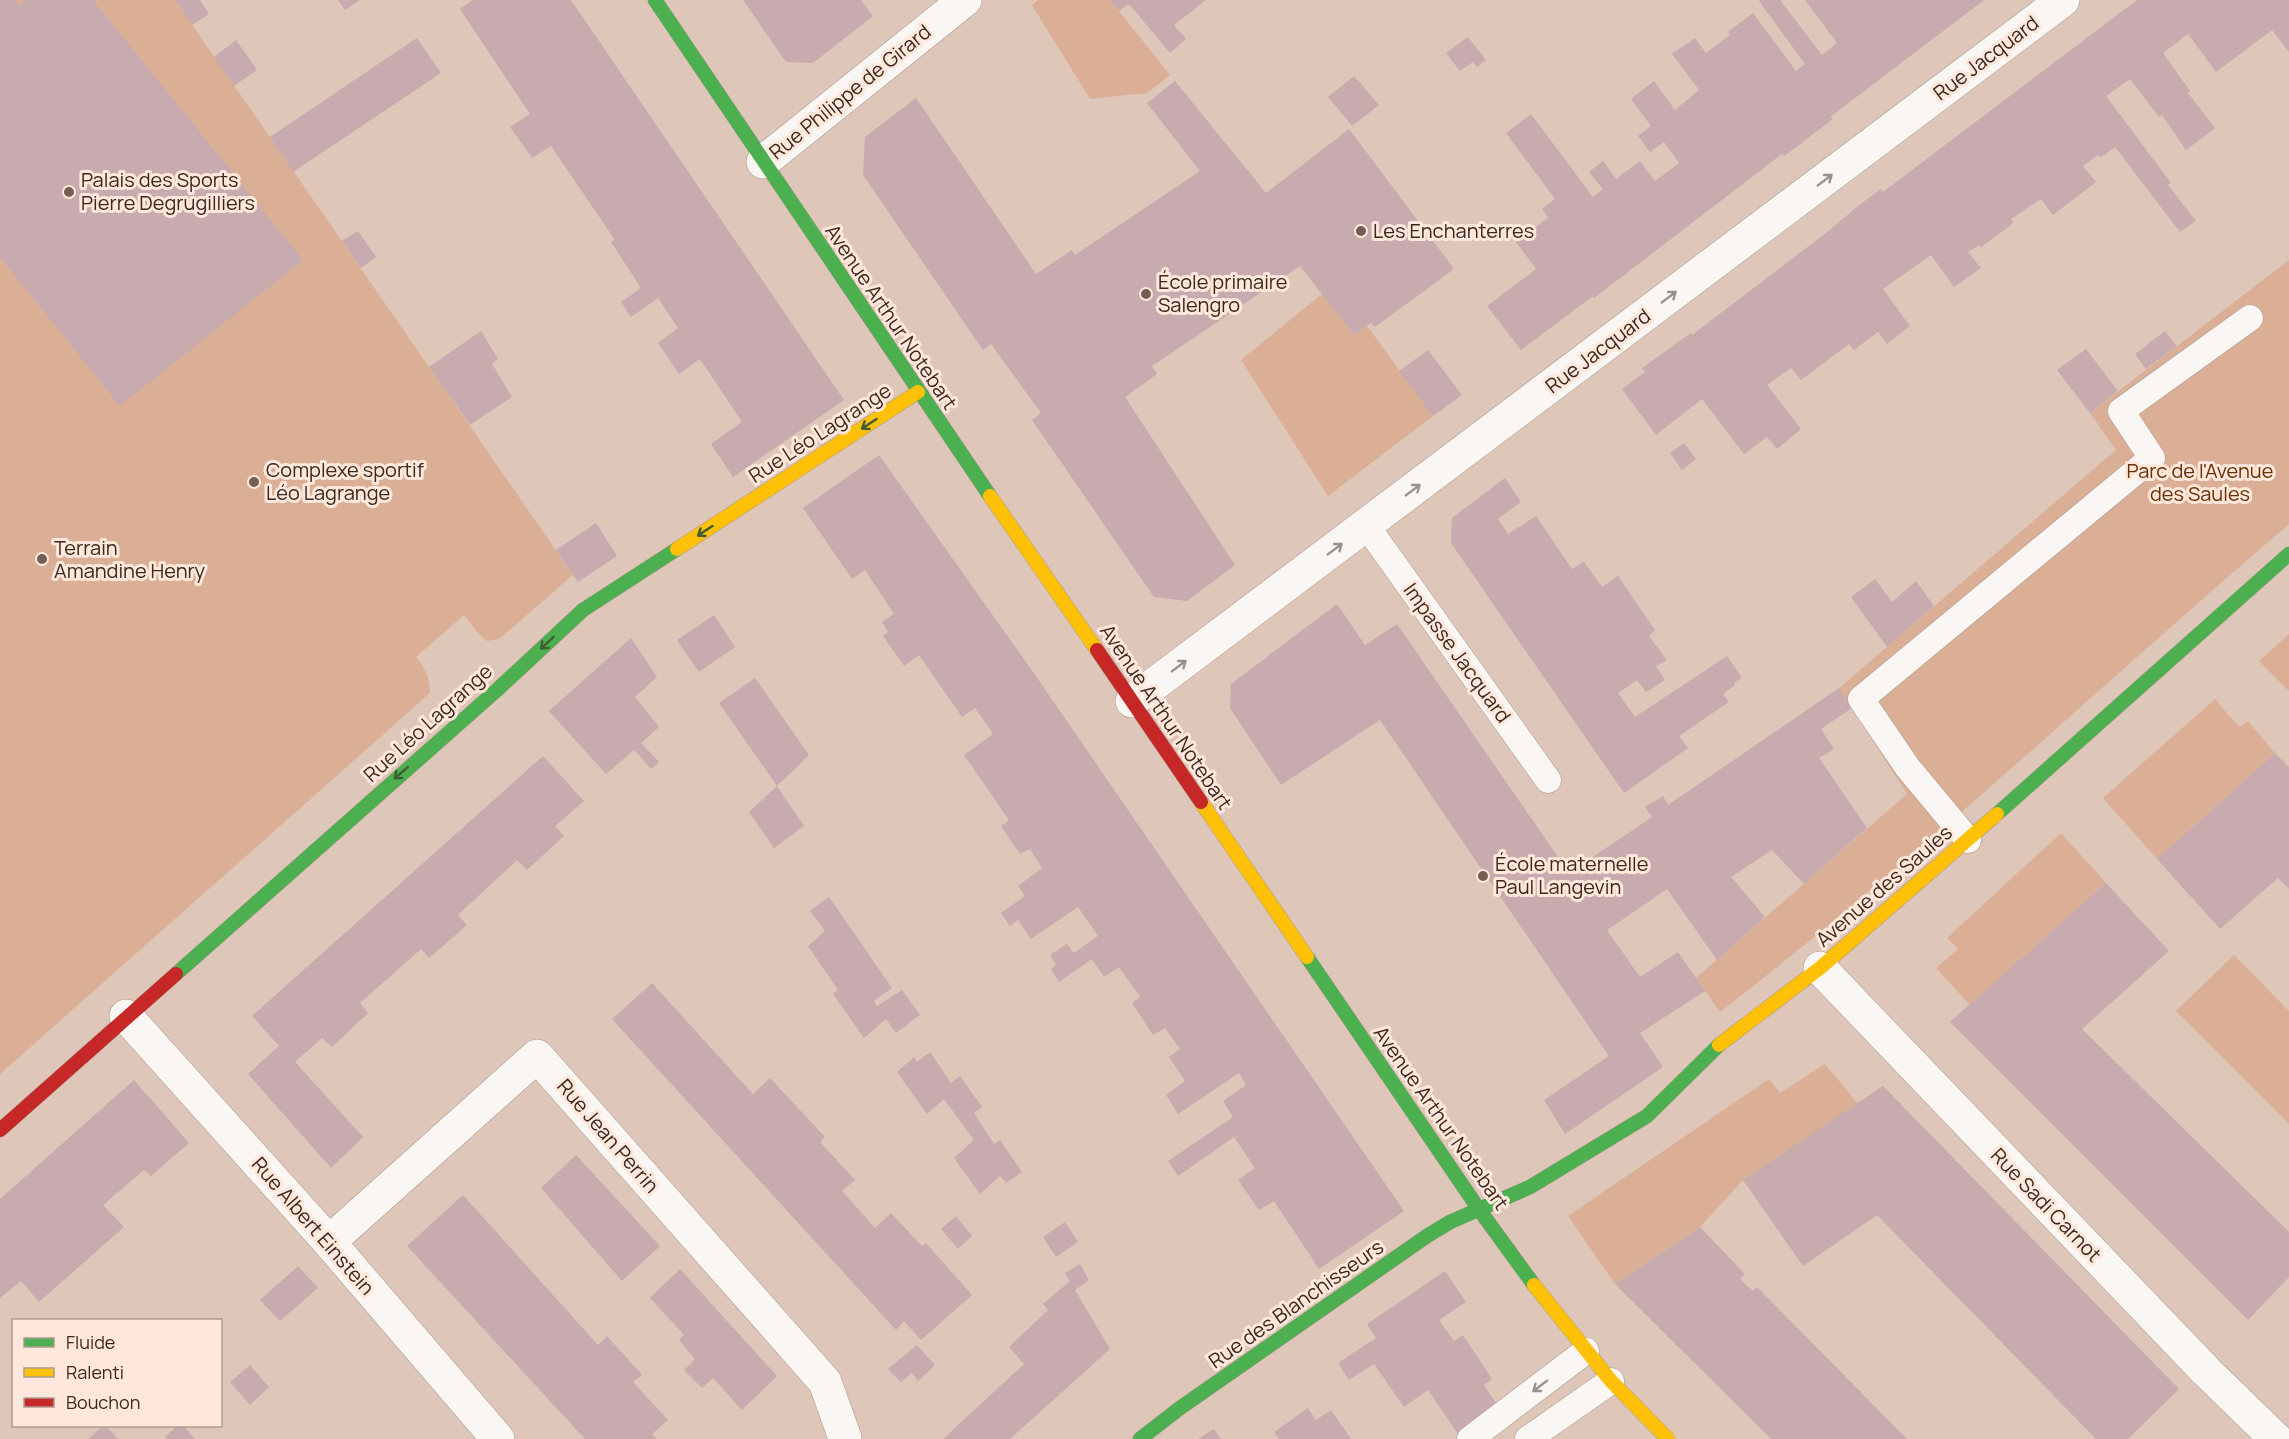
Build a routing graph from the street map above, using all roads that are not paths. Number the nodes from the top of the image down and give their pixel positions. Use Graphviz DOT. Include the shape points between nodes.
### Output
graph roads {
  1 [pos="655,0"];
  2 [pos="965,0"];
  3 [pos="2063,0"];
  4 [pos="763,162"];
  5 [pos="2250,318"];
  6 [pos="918,392"];
  7 [pos="1366,525"];
  8 [pos="2289,554"];
  9 [pos="1132,701"];
  10 [pos="1548,780"];
  11 [pos="1968,840"];
  12 [pos="1820,968"];
  13 [pos="126,1016"];
  14 [pos="0,1130"];
  15 [pos="1478,1208"];
  16 [pos="328,1242"];
  17 [pos="1586,1351"];
  18 [pos="1611,1381"];
  19 [pos="845,1438"];
  20 [pos="498,1439"];
  21 [pos="1140,1439"];
  22 [pos="1470,1439"];
  23 [pos="1528,1439"];
  24 [pos="1668,1439"];
  25 [pos="2276,1439"];
  1 -- 4 [label="street, Avenue Arthur Notebart"];
  2 -- 4 [label="street, Rue Philippe de Girard"];
  7 -- 3 [label="street, Rue Jacquard, one-way"];
  4 -- 6 [label="street, Avenue Arthur Notebart"];
  5 -- 11 [label="lane" via="2121,411 2152,458 1861,699 1908,768"];
  6 -- 9 [label="street, Avenue Arthur Notebart"];
  6 -- 13 [label="street, Rue Léo Lagrange, one-way" via="583,610"];
  9 -- 7 [label="street, Rue Jacquard, one-way"];
  7 -- 10 [label="lane, Impasse Jacquard"];
  8 -- 11 [label="street, Avenue des Saules"];
  9 -- 15 [label="street, Avenue Arthur Notebart"];
  11 -- 12 [label="street, Avenue des Saules"];
  12 -- 15 [label="street, Avenue des Saules" via="1723,1041 1647,1116 1530,1187"];
  12 -- 25 [label="street, Rue Sadi Carnot"];
  13 -- 14 [label="street, Rue Léo Lagrange"];
  13 -- 16 [label="street, Rue Albert Einstein"];
  15 -- 17 [label="street, Avenue Arthur Notebart"];
  15 -- 21 [label="street, Rue des Blanchisseurs" via="1427,1236"];
  16 -- 19 [label="street, Rue Jean Perrin" via="537,1056 825,1383"];
  16 -- 20 [label="street, Rue Albert Einstein"];
  17 -- 18 [label="street, Avenue Arthur Notebart"];
  17 -- 22 [label="lane, one-way"];
  18 -- 23 [label="lane"];
  18 -- 24 [label="street, Avenue Arthur Notebart"];
}
